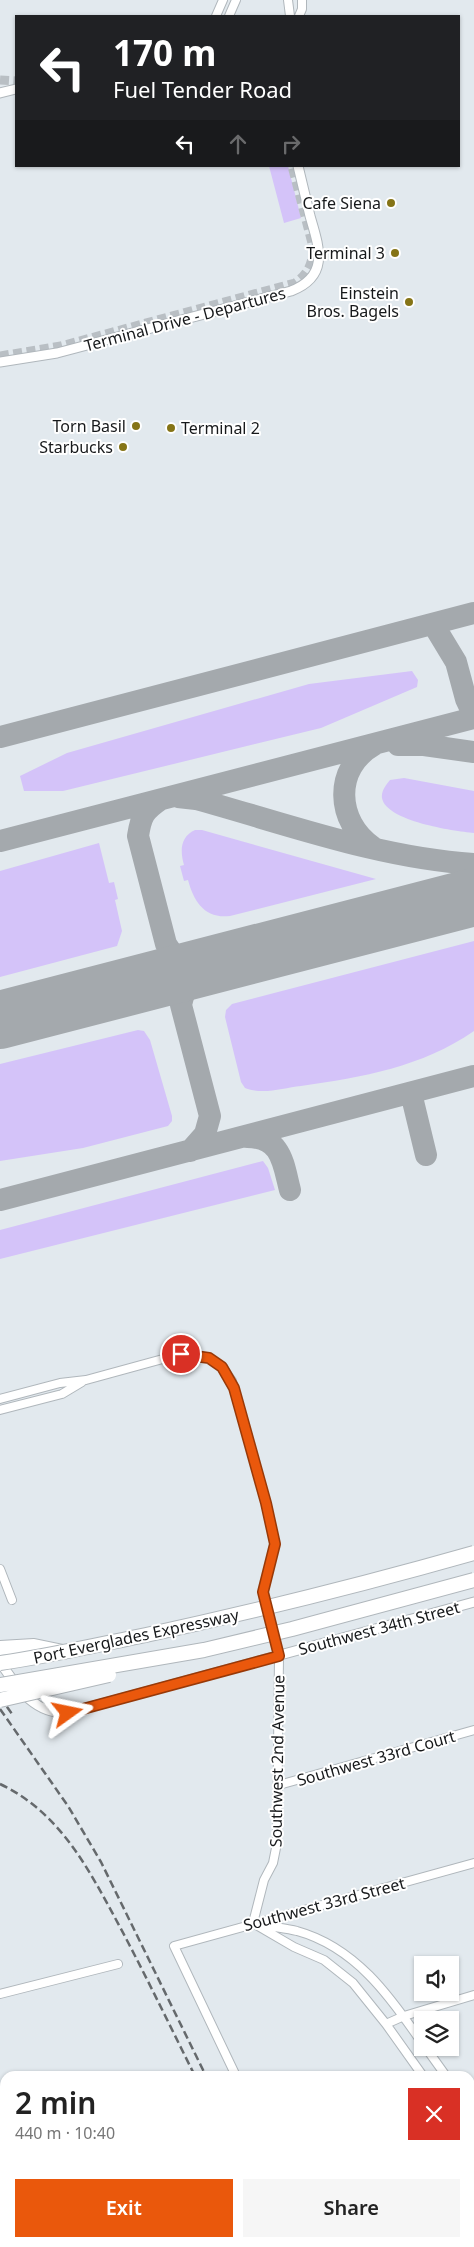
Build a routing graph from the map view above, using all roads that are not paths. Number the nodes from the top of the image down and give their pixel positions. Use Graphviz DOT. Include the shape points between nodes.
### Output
graph roads {
  1 [pos="222,0"];
  2 [pos="236,0"];
  3 [pos="288,0"];
  4 [pos="302,0"];
  5 [pos="216,15"];
  6 [pos="229,15"];
  7 [pos="290,15"];
  8 [pos="299,15"];
  9 [pos="15,89"];
  10 [pos="0,93"];
  11 [pos="298,167"];
  12 [pos="0,362"];
  13 [pos="86,1380"];
  14 [pos="0,1399"];
  15 [pos="0,1410"];
  16 [pos="474,1554"];
  17 [pos="0,1569"];
  18 [pos="474,1580"];
  19 [pos="12,1600"];
  20 [pos="474,1602"];
  21 [pos="0,1648"];
  22 [pos="204,1650"];
  23 [pos="63,1652"];
  24 [pos="279,1656"];
  25 [pos="0,1663"];
  26 [pos="0,1685"];
  27 [pos="0,1700"];
  28 [pos="474,1730"];
  29 [pos="279,1785"];
  30 [pos="474,1863"];
  31 [pos="253,1923"];
  32 [pos="118,1964"];
  33 [pos="0,1994"];
  34 [pos="474,1995"];
  35 [pos="404,2016"];
  36 [pos="386,2024"];
  37 [pos="414,2031"];
  38 [pos="432,2056"];
  39 [pos="234,2071"];
  40 [pos="419,2071"];
  41 [pos="442,2071"];
  1 -- 5 [label="street"];
  2 -- 6 [label="street"];
  3 -- 7 [label="street"];
  4 -- 8 [label="street"];
  9 -- 10 [label="street"];
  11 -- 12 [label="street, Terminal Drive - Departures" via="319,253 315,273 302,286 291,292 57,353"];
  13 -- 14 [label="street" via="60,1383"];
  13 -- 15 [label="street" via="62,1394"];
  13 -- 24 [label="street, Southwest 2nd Avenue" via="181,1354 209,1358 228,1374 275,1544 263,1592"];
  16 -- 23 [label="highway, Port Everglades Expressway, bridge" via="294,1602"];
  17 -- 19 [label="street"];
  18 -- 22 [label="highway, Port Everglades Expressway, bridge"];
  20 -- 24 [label="street, Southwest 34th Street"];
  21 -- 23 [label="highway" via="34,1646"];
  22 -- 26 [label="highway, Port Everglades Expressway, bridge"];
  22 -- 27 [label="highway, bridge"];
  23 -- 25 [label="highway, Port Everglades Expressway, bridge"];
  24 -- 25 [label="street, Southwest 34th Street" via="68,1713 40,1708 29,1700"];
  24 -- 29 [label="street, Southwest 2nd Avenue"];
  28 -- 29 [label="street, Southwest 33rd Court"];
  29 -- 31 [label="street, Southwest 2nd Avenue" via="278,1843"];
  30 -- 31 [label="street, Southwest 33rd Street"];
  31 -- 35 [label="street" via="298,1931 337,1948 367,1971"];
  31 -- 36 [label="street" via="324,1960 353,1983"];
  31 -- 39 [label="street, Southwest 33rd Street" via="174,1946"];
  32 -- 33 [label="street"];
  34 -- 35 [label="street"];
  35 -- 36 [label="street"];
  35 -- 37 [label="street"];
  36 -- 40 [label="street"];
  38 -- 41 [label="street"];
}
